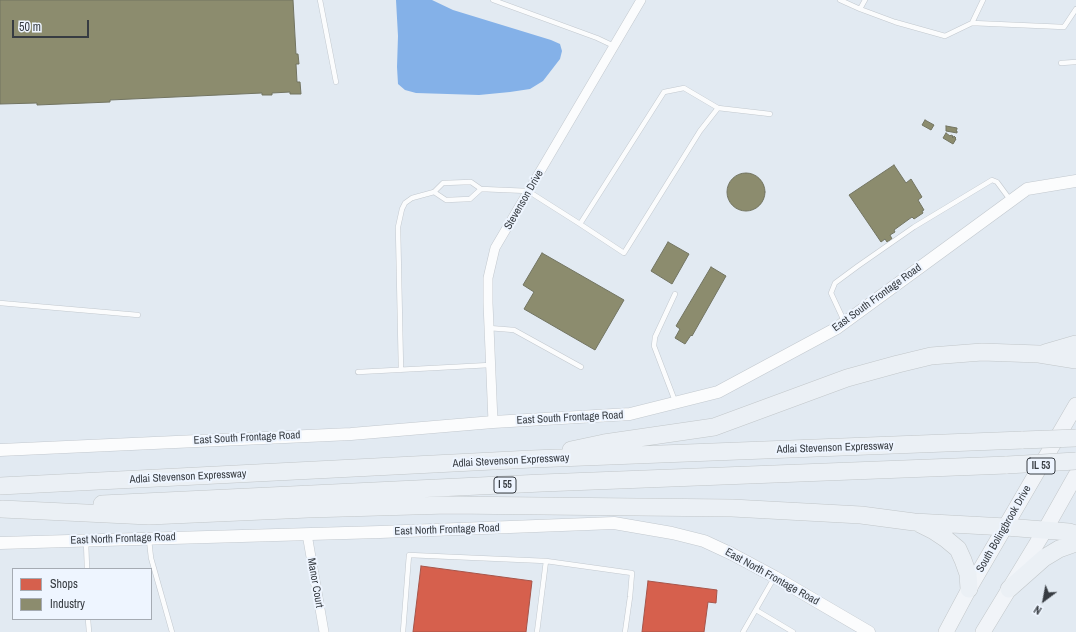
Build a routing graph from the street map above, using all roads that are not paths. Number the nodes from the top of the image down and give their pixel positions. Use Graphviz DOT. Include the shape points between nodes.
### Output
graph roads {
  1 [pos="320,0"];
  2 [pos="493,0"];
  3 [pos="641,0"];
  4 [pos="840,0"];
  5 [pos="865,0"];
  6 [pos="983,0"];
  7 [pos="860,9"];
  8 [pos="1076,9"];
  9 [pos="972,23"];
  10 [pos="614,46"];
  11 [pos="1076,62"];
  12 [pos="1061,63"];
  13 [pos="336,82"];
  14 [pos="718,108"];
  15 [pos="770,114"];
  16 [pos="1076,181"];
  17 [pos="481,189"];
  18 [pos="434,192"];
  19 [pos="528,192"];
  20 [pos="1011,201"];
  21 [pos="580,224"];
  22 [pos="675,294"];
  23 [pos="0,303"];
  24 [pos="138,315"];
  25 [pos="845,323"];
  26 [pos="489,328"];
  27 [pos="1076,344"];
  28 [pos="1039,354"];
  29 [pos="1076,360"];
  30 [pos="490,365"];
  31 [pos="581,367"];
  32 [pos="401,370"];
  33 [pos="358,372"];
  34 [pos="675,403"];
  35 [pos="1076,405"];
  36 [pos="493,422"];
  37 [pos="1076,438"];
  38 [pos="0,450"];
  39 [pos="532,459"];
  40 [pos="1076,461"];
  41 [pos="1076,475"];
  42 [pos="0,486"];
  43 [pos="1,509"];
  44 [pos="914,522"];
  45 [pos="1006,527"];
  46 [pos="1045,530"];
  47 [pos="307,534"];
  48 [pos="1076,534"];
  49 [pos="148,538"];
  50 [pos="86,540"];
  51 [pos="0,543"];
  52 [pos="1076,543"];
  53 [pos="546,561"];
  54 [pos="87,568"];
  55 [pos="774,577"];
  56 [pos="969,589"];
  57 [pos="1009,589"];
  58 [pos="756,610"];
  59 [pos="88,620"];
  60 [pos="89,632"];
  61 [pos="172,632"];
  62 [pos="324,632"];
  63 [pos="402,632"];
  64 [pos="537,632"];
  65 [pos="625,632"];
  66 [pos="743,632"];
  67 [pos="793,632"];
  68 [pos="869,632"];
  69 [pos="946,632"];
  70 [pos="984,632"];
  1 -- 13 [label="lane"];
  2 -- 10 [label="lane"];
  3 -- 10 [label="street, Stevenson Drive"];
  4 -- 7 [label="lane"];
  5 -- 7 [label="lane"];
  6 -- 9 [label="lane"];
  7 -- 9 [label="lane" via="945,36"];
  8 -- 9 [label="lane" via="1064,27"];
  10 -- 19 [label="street, Stevenson Drive"];
  11 -- 12 [label="lane"];
  14 -- 15 [label="lane"];
  14 -- 21 [label="lane" via="684,88 664,92"];
  14 -- 21 [label="lane" via="700,131 624,253"];
  16 -- 20 [label="street, East South Frontage Road" via="1027,189"];
  17 -- 18 [label="lane" via="471,182 443,183"];
  17 -- 18 [label="lane" via="470,199 446,200"];
  17 -- 19 [label="lane"];
  18 -- 32 [label="lane" via="412,198 400,214 398,227"];
  19 -- 21 [label="lane"];
  19 -- 26 [label="street, Stevenson Drive" via="495,248 488,278"];
  20 -- 25 [label="street, East South Frontage Road"];
  20 -- 25 [label="lane" via="997,182 992,180 914,227 835,283 831,293"];
  22 -- 34 [label="lane" via="655,337 654,346"];
  23 -- 24 [label="lane"];
  25 -- 34 [label="street, East South Frontage Road" via="718,392"];
  26 -- 30 [label="street, Stevenson Drive"];
  26 -- 31 [label="lane" via="514,330"];
  27 -- 28 [label="highway"];
  28 -- 29 [label="highway"];
  28 -- 39 [label="highway" via="982,352 931,356 847,378 714,426 604,443"];
  30 -- 32 [label="lane"];
  30 -- 36 [label="street, Stevenson Drive"];
  32 -- 33 [label="lane"];
  34 -- 36 [label="street, East South Frontage Road" via="630,414"];
  35 -- 45 [label="main road, South Bolingbrook Drive / IL 53"];
  36 -- 38 [label="street, East South Frontage Road" via="351,434"];
  37 -- 39 [label="highway, Adlai Stevenson Expressway / I 55, bridge"];
  39 -- 42 [label="highway, Adlai Stevenson Expressway / I 55"];
  40 -- 43 [label="highway, Adlai Stevenson Expressway / I 55, bridge"];
  41 -- 46 [label="main road"];
  43 -- 44 [label="highway" via="149,516 448,505 732,508 861,515"];
  44 -- 45 [label="highway"];
  44 -- 56 [label="highway" via="934,531 958,548 968,574"];
  45 -- 46 [label="highway"];
  45 -- 56 [label="main road, South Bolingbrook Drive / IL 53"];
  46 -- 48 [label="highway"];
  46 -- 57 [label="main road"];
  47 -- 49 [label="street, East North Frontage Road"];
  47 -- 55 [label="street, East North Frontage Road" via="614,523 704,541"];
  47 -- 62 [label="street, Manor Court"];
  49 -- 50 [label="street, East North Frontage Road"];
  49 -- 61 [label="lane"];
  50 -- 51 [label="street, East North Frontage Road"];
  50 -- 54 [label="lane"];
  52 -- 57 [label="highway" via="1044,558"];
  53 -- 63 [label="lane" via="409,555"];
  53 -- 64 [label="lane"];
  53 -- 65 [label="lane" via="632,573"];
  55 -- 58 [label="lane"];
  55 -- 68 [label="street, East North Frontage Road"];
  56 -- 69 [label="main road, South Bolingbrook Drive / IL 53"];
  57 -- 70 [label="main road"];
  58 -- 66 [label="lane"];
  58 -- 67 [label="lane"];
  59 -- 60 [label="lane"];
}
